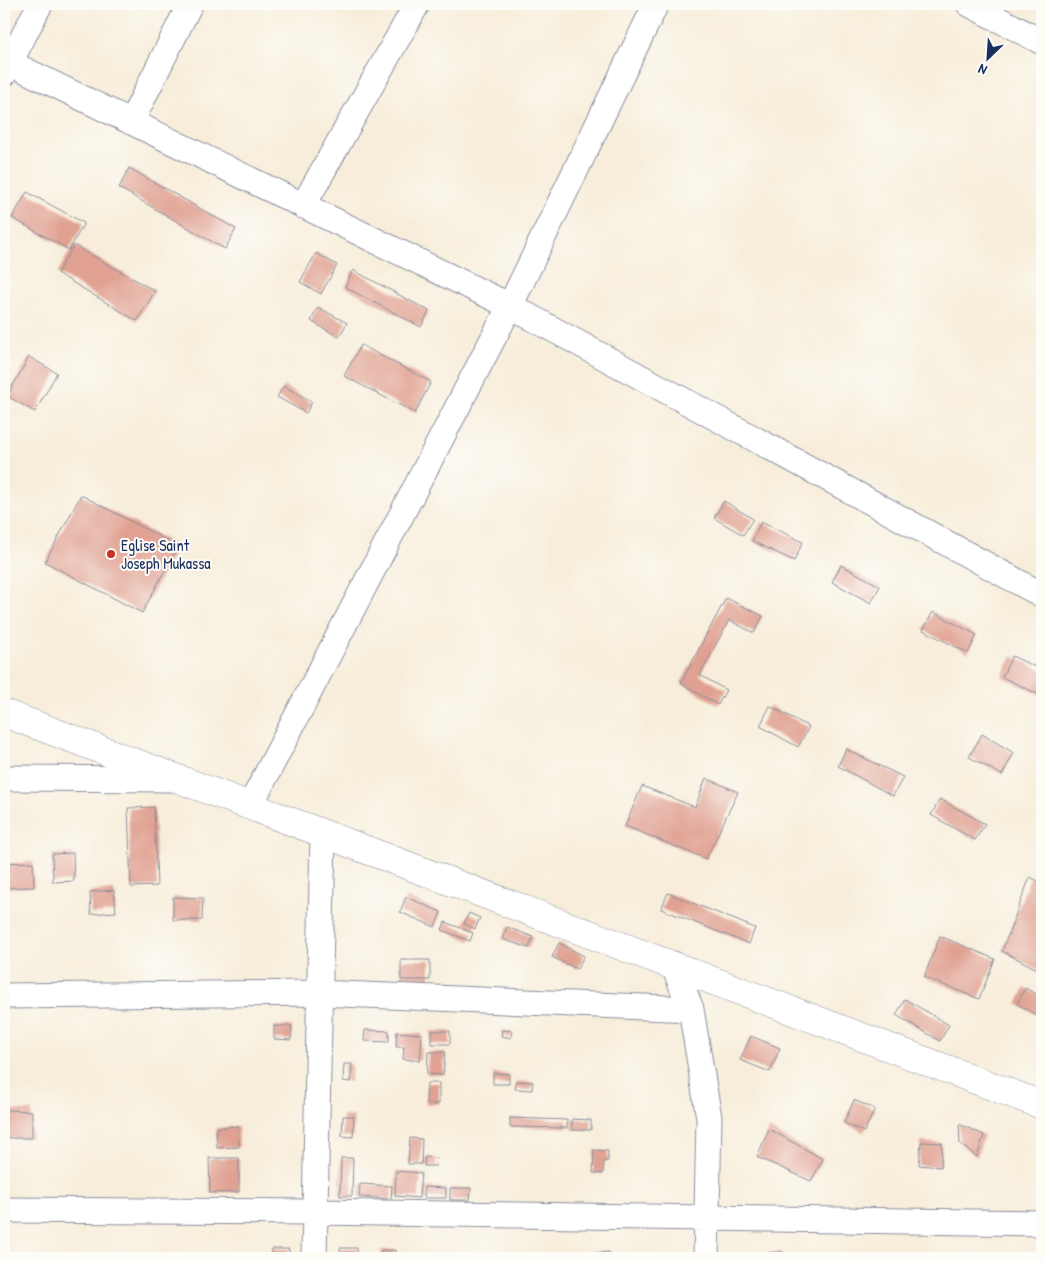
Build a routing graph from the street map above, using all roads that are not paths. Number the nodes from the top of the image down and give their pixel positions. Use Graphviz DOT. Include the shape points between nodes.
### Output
graph roads {
  1 [pos="40,4"];
  2 [pos="190,4"];
  3 [pos="418,4"];
  4 [pos="656,4"];
  5 [pos="970,4"];
  6 [pos="1042,42"];
  7 [pos="6,65"];
  8 [pos="131,122"];
  9 [pos="304,206"];
  10 [pos="510,306"];
  11 [pos="1042,595"];
  12 [pos="4,713"];
  13 [pos="4,778"];
  14 [pos="179,779"];
  15 [pos="250,806"];
  16 [pos="323,834"];
  17 [pos="673,964"];
  18 [pos="318,992"];
  19 [pos="4,996"];
  20 [pos="691,1009"];
  21 [pos="1042,1106"];
  22 [pos="4,1210"];
  23 [pos="315,1212"];
  24 [pos="706,1218"];
  25 [pos="1042,1224"];
  26 [pos="314,1258"];
  27 [pos="706,1258"];
  1 -- 7 [label="street"];
  2 -- 8 [label="street"];
  3 -- 9 [label="street"];
  4 -- 10 [label="street"];
  5 -- 6 [label="street"];
  7 -- 8 [label="street"];
  8 -- 9 [label="street"];
  9 -- 10 [label="street"];
  10 -- 11 [label="street"];
  10 -- 15 [label="street"];
  12 -- 14 [label="street"];
  13 -- 14 [label="street"];
  14 -- 15 [label="street"];
  15 -- 16 [label="street"];
  16 -- 17 [label="street"];
  16 -- 18 [label="street"];
  17 -- 20 [label="street"];
  17 -- 21 [label="street"];
  18 -- 19 [label="street"];
  18 -- 20 [label="street"];
  18 -- 23 [label="street"];
  20 -- 24 [label="street" via="710,1118"];
  22 -- 23 [label="street"];
  23 -- 24 [label="street"];
  23 -- 26 [label="street"];
  24 -- 25 [label="street"];
  24 -- 27 [label="street"];
}
